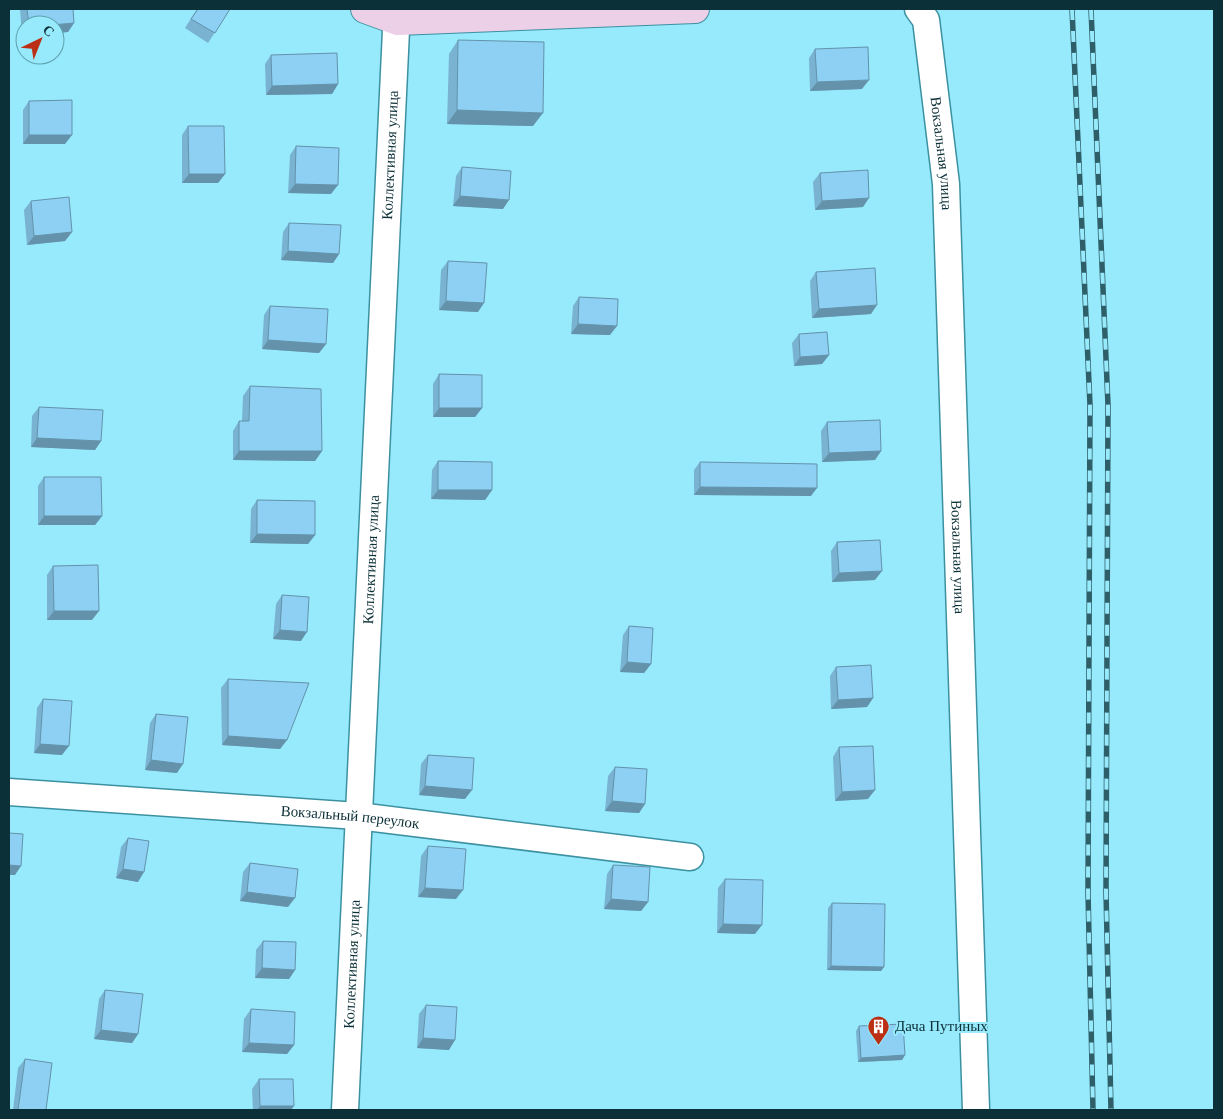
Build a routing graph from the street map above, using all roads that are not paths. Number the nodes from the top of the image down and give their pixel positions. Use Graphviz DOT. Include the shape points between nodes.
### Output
graph roads {
  1 [pos="365,9"];
  2 [pos="695,9"];
  3 [pos="918,9"];
  4 [pos="397,15"];
  5 [pos="9,792"];
  6 [pos="358,816"];
  7 [pos="690,857"];
  8 [pos="345,1110"];
  9 [pos="976,1110"];
  1 -- 4 [label="street"];
  2 -- 4 [label="street"];
  3 -- 9 [label="street, Вокзальная улица" via="926,20 946,184"];
  4 -- 6 [label="street, Коллективная улица"];
  5 -- 6 [label="street, Вокзальный переулок"];
  6 -- 7 [label="street, Вокзальный переулок"];
  6 -- 8 [label="street, Коллективная улица"];
}
